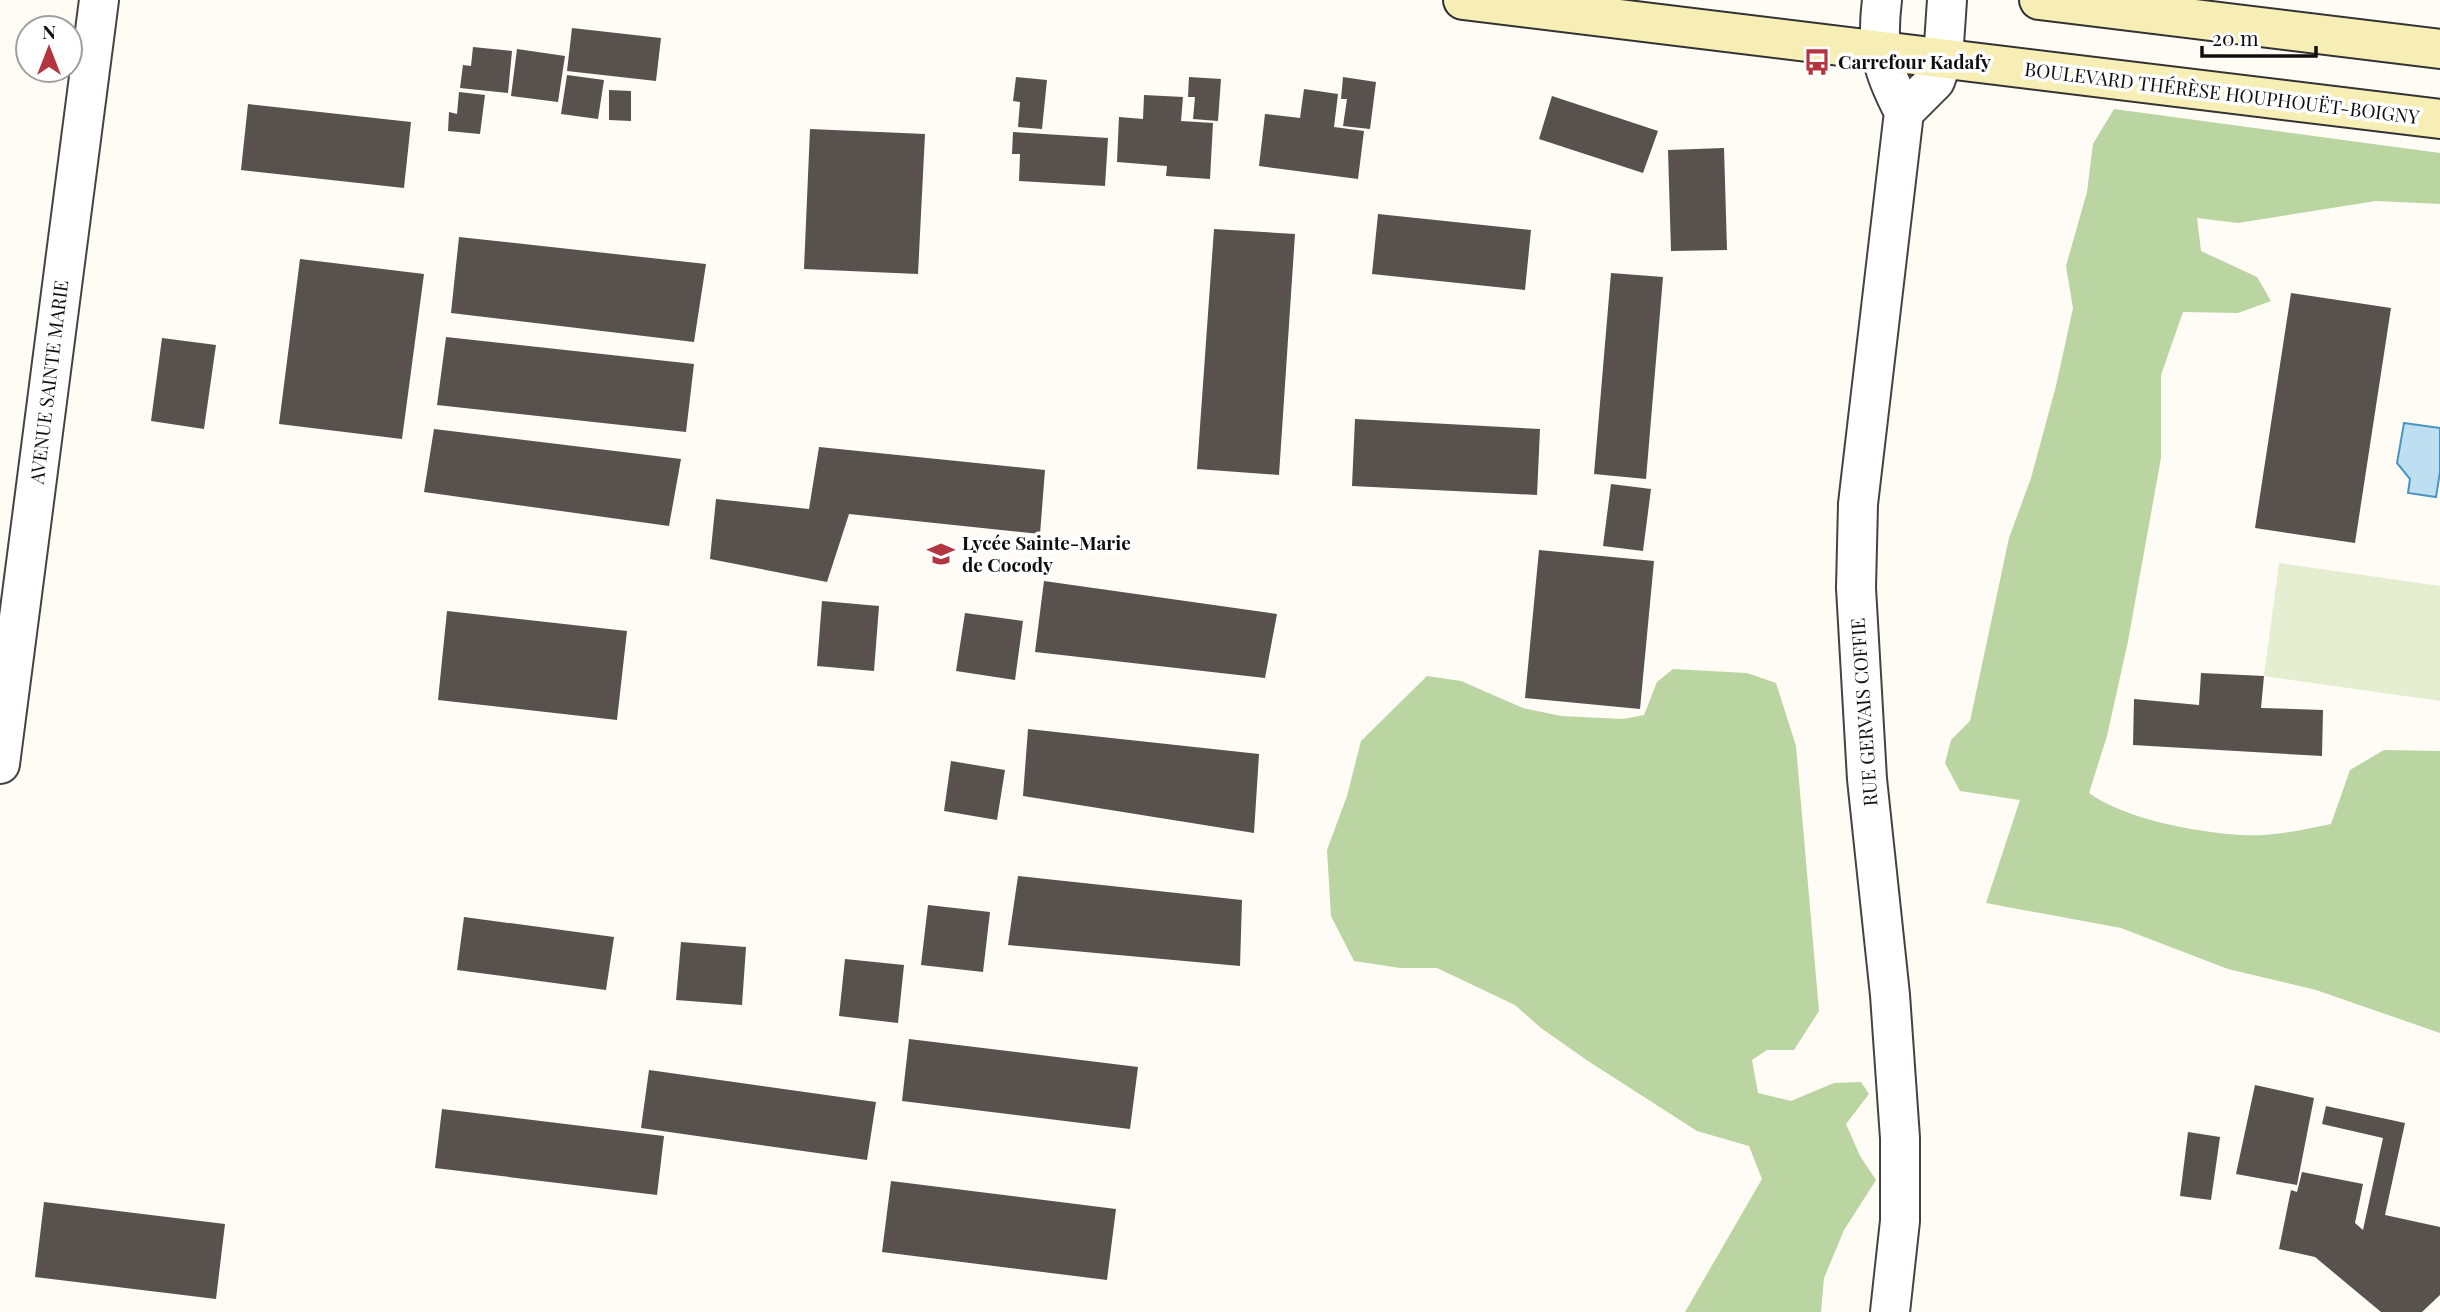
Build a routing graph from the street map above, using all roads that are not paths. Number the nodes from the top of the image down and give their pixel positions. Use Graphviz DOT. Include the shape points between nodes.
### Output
graph roads {
  1 [pos="99,0"];
  2 [pos="1463,0"];
  3 [pos="1882,0"];
  4 [pos="1947,0"];
  5 [pos="2039,0"];
  6 [pos="1879,49"];
  7 [pos="2440,49"];
  8 [pos="1943,59"];
  9 [pos="1904,112"];
  10 [pos="2440,120"];
  11 [pos="0,764"];
  12 [pos="1891,1312"];
  1 -- 11 [label="street, AVENUE SAINTE MARIE"];
  2 -- 6 [label="main road, BOULEVARD THÉRÈSE HOUPHOUËT-BOIGNY"];
  3 -- 6 [label="street"];
  4 -- 8 [label="street"];
  5 -- 7 [label="main road"];
  6 -- 8 [label="main road, BOULEVARD THÉRÈSE HOUPHOUËT-BOIGNY"];
  6 -- 9 [label="street" via="1886,78"];
  8 -- 9 [label="street" via="1935,80"];
  8 -- 10 [label="main road, BOULEVARD THÉRÈSE HOUPHOUËT-BOIGNY"];
  9 -- 12 [label="street, RUE GERVAIS COFFIE" via="1858,504 1856,588 1867,779 1900,1138 1900,1221"];
}
